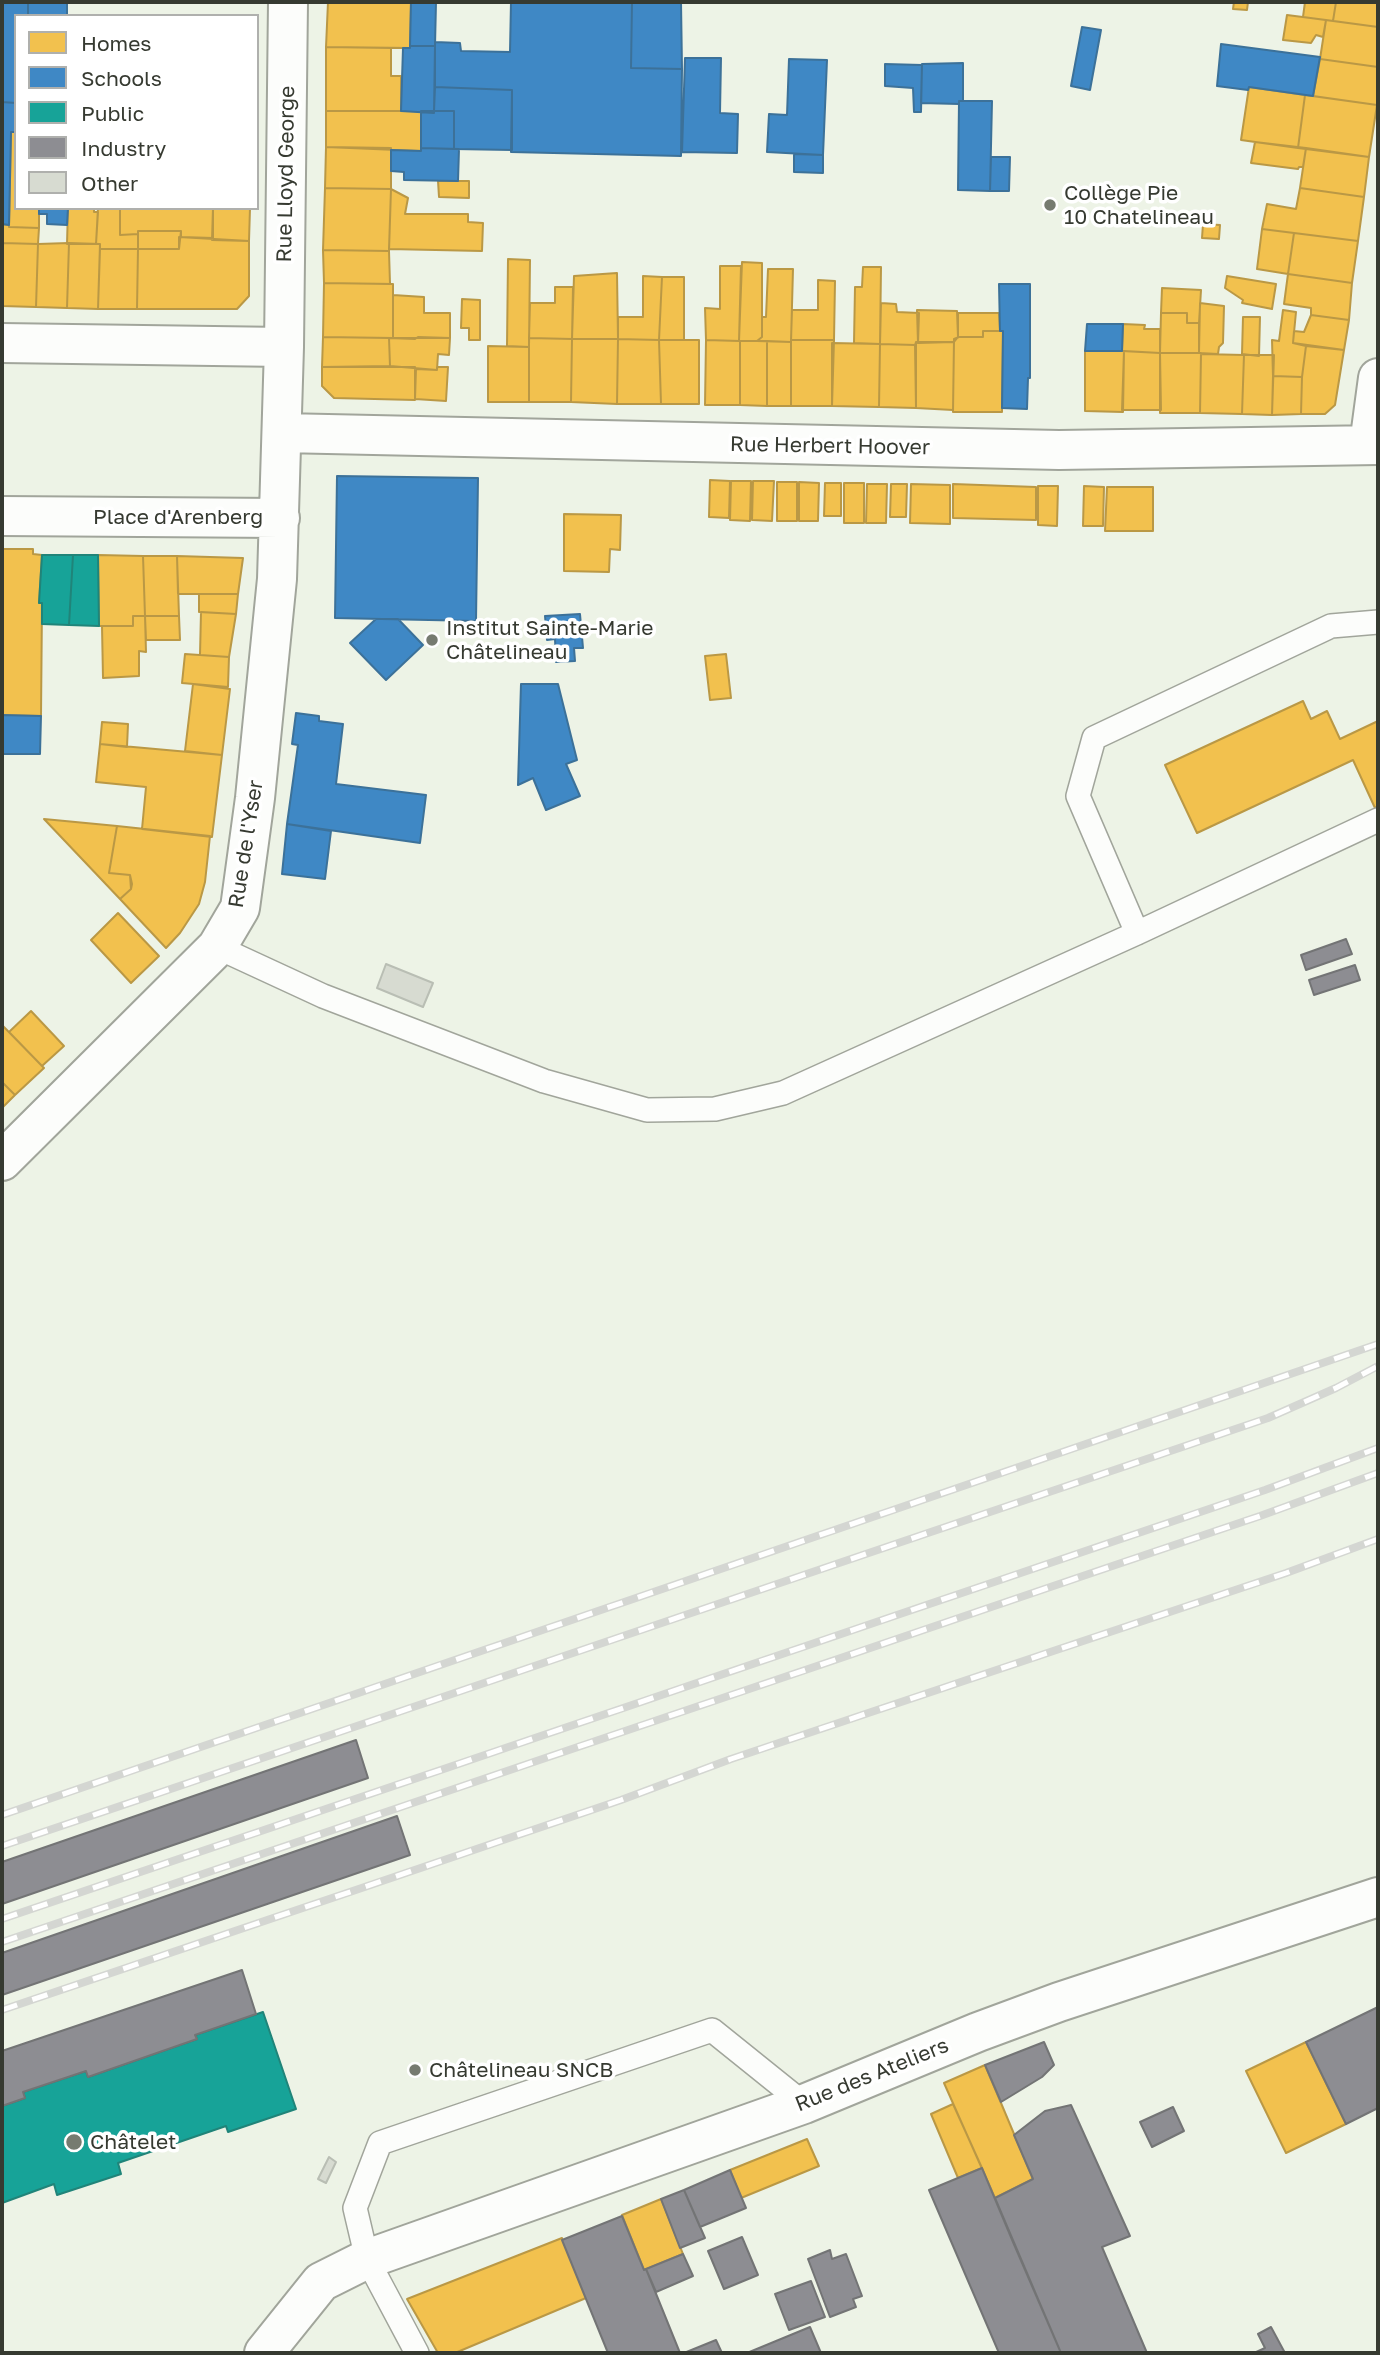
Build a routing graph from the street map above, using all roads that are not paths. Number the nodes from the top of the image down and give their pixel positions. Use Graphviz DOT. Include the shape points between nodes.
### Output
graph roads {
  1 [pos="288,2"];
  2 [pos="2,343"];
  3 [pos="284,347"];
  4 [pos="1378,379"];
  5 [pos="282,433"];
  6 [pos="1374,445"];
  7 [pos="2,516"];
  8 [pos="279,518"];
  9 [pos="1378,622"];
  10 [pos="1378,820"];
  11 [pos="1137,933"];
  12 [pos="217,947"];
  13 [pos="2,1161"];
  14 [pos="1378,1898"];
  15 [pos="804,2104"];
  16 [pos="367,2259"];
  17 [pos="264,2353"];
  18 [pos="417,2353"];
  1 -- 3 [label="street, Rue Lloyd George"];
  2 -- 3 [label="street"];
  3 -- 5 [label="street, Place d'Arenberg"];
  4 -- 6 [label="street"];
  5 -- 6 [label="street, Rue Herbert Hoover" via="1059,450"];
  5 -- 8 [label="street, Place d'Arenberg"];
  7 -- 8 [label="street, Place d'Arenberg"];
  8 -- 12 [label="street, Rue de l'Yser" via="277,579 240,908"];
  9 -- 11 [label="lane" via="1331,626 1094,738 1078,796"];
  10 -- 11 [label="lane"];
  11 -- 12 [label="lane" via="783,1093 715,1109 674,1110 647,1110 544,1081 323,996"];
  12 -- 13 [label="street, Rue de l'Yser"];
  14 -- 15 [label="street, Rue des Ateliers" via="1059,2002"];
  15 -- 16 [label="street, Rue des Ateliers"];
  15 -- 16 [label="lane" via="712,2030 380,2143 355,2208"];
  16 -- 17 [label="street, Rue des Ateliers" via="321,2282"];
  16 -- 18 [label="lane"];
}
